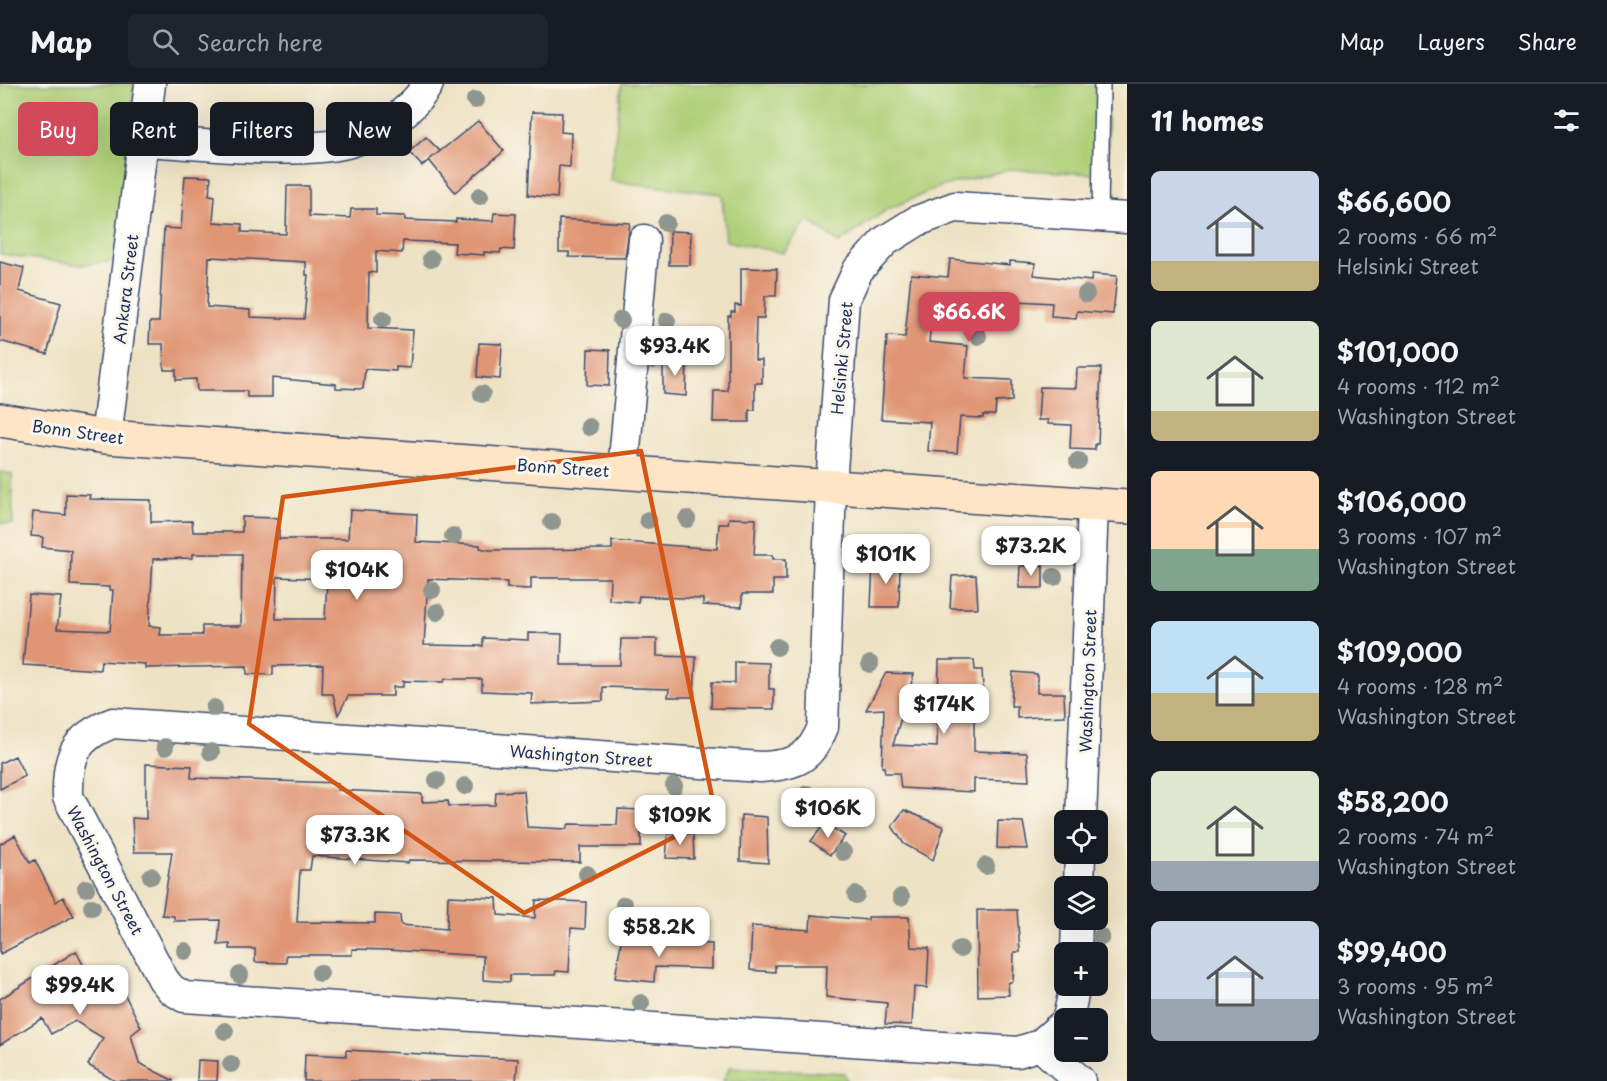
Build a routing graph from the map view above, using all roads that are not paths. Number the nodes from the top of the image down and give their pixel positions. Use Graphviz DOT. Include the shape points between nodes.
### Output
graph roads {
  1 [pos="150,84"];
  2 [pos="428,84"];
  3 [pos="1102,84"];
  4 [pos="148,102"];
  5 [pos="198,144"];
  6 [pos="141,156"];
  7 [pos="1113,217"];
  8 [pos="644,240"];
  9 [pos="0,420"];
  10 [pos="106,437"];
  11 [pos="624,471"];
  12 [pos="831,486"];
  13 [pos="1093,505"];
  14 [pos="1127,507"];
  15 [pos="1081,810"];
  16 [pos="1054,1033"];
  17 [pos="1040,1045"];
  18 [pos="1080,1081"];
  1 -- 4 [label="street, Ankara Street"];
  2 -- 5 [label="street" via="405,111 377,131 333,146"];
  3 -- 7 [label="lane"];
  6 -- 10 [label="street, Ankara Street"];
  7 -- 12 [label="street, Helsinki Street" via="955,207 917,221 885,242 858,270 844,300"];
  8 -- 11 [label="street"];
  9 -- 10 [label="street, Bonn Street"];
  10 -- 11 [label="street, Bonn Street"];
  11 -- 12 [label="street, Bonn Street"];
  12 -- 13 [label="street, Bonn Street"];
  12 -- 17 [label="street, Washington Street" via="823,727 804,758 784,766 761,767 112,723 94,729 78,743 69,765 68,797 163,979 184,997 1018,1052"];
  13 -- 14 [label="street, Bonn Street"];
  13 -- 15 [label="street, Washington Street"];
  16 -- 17 [label="street, Washington Street"];
  17 -- 18 [label="street"];
}
